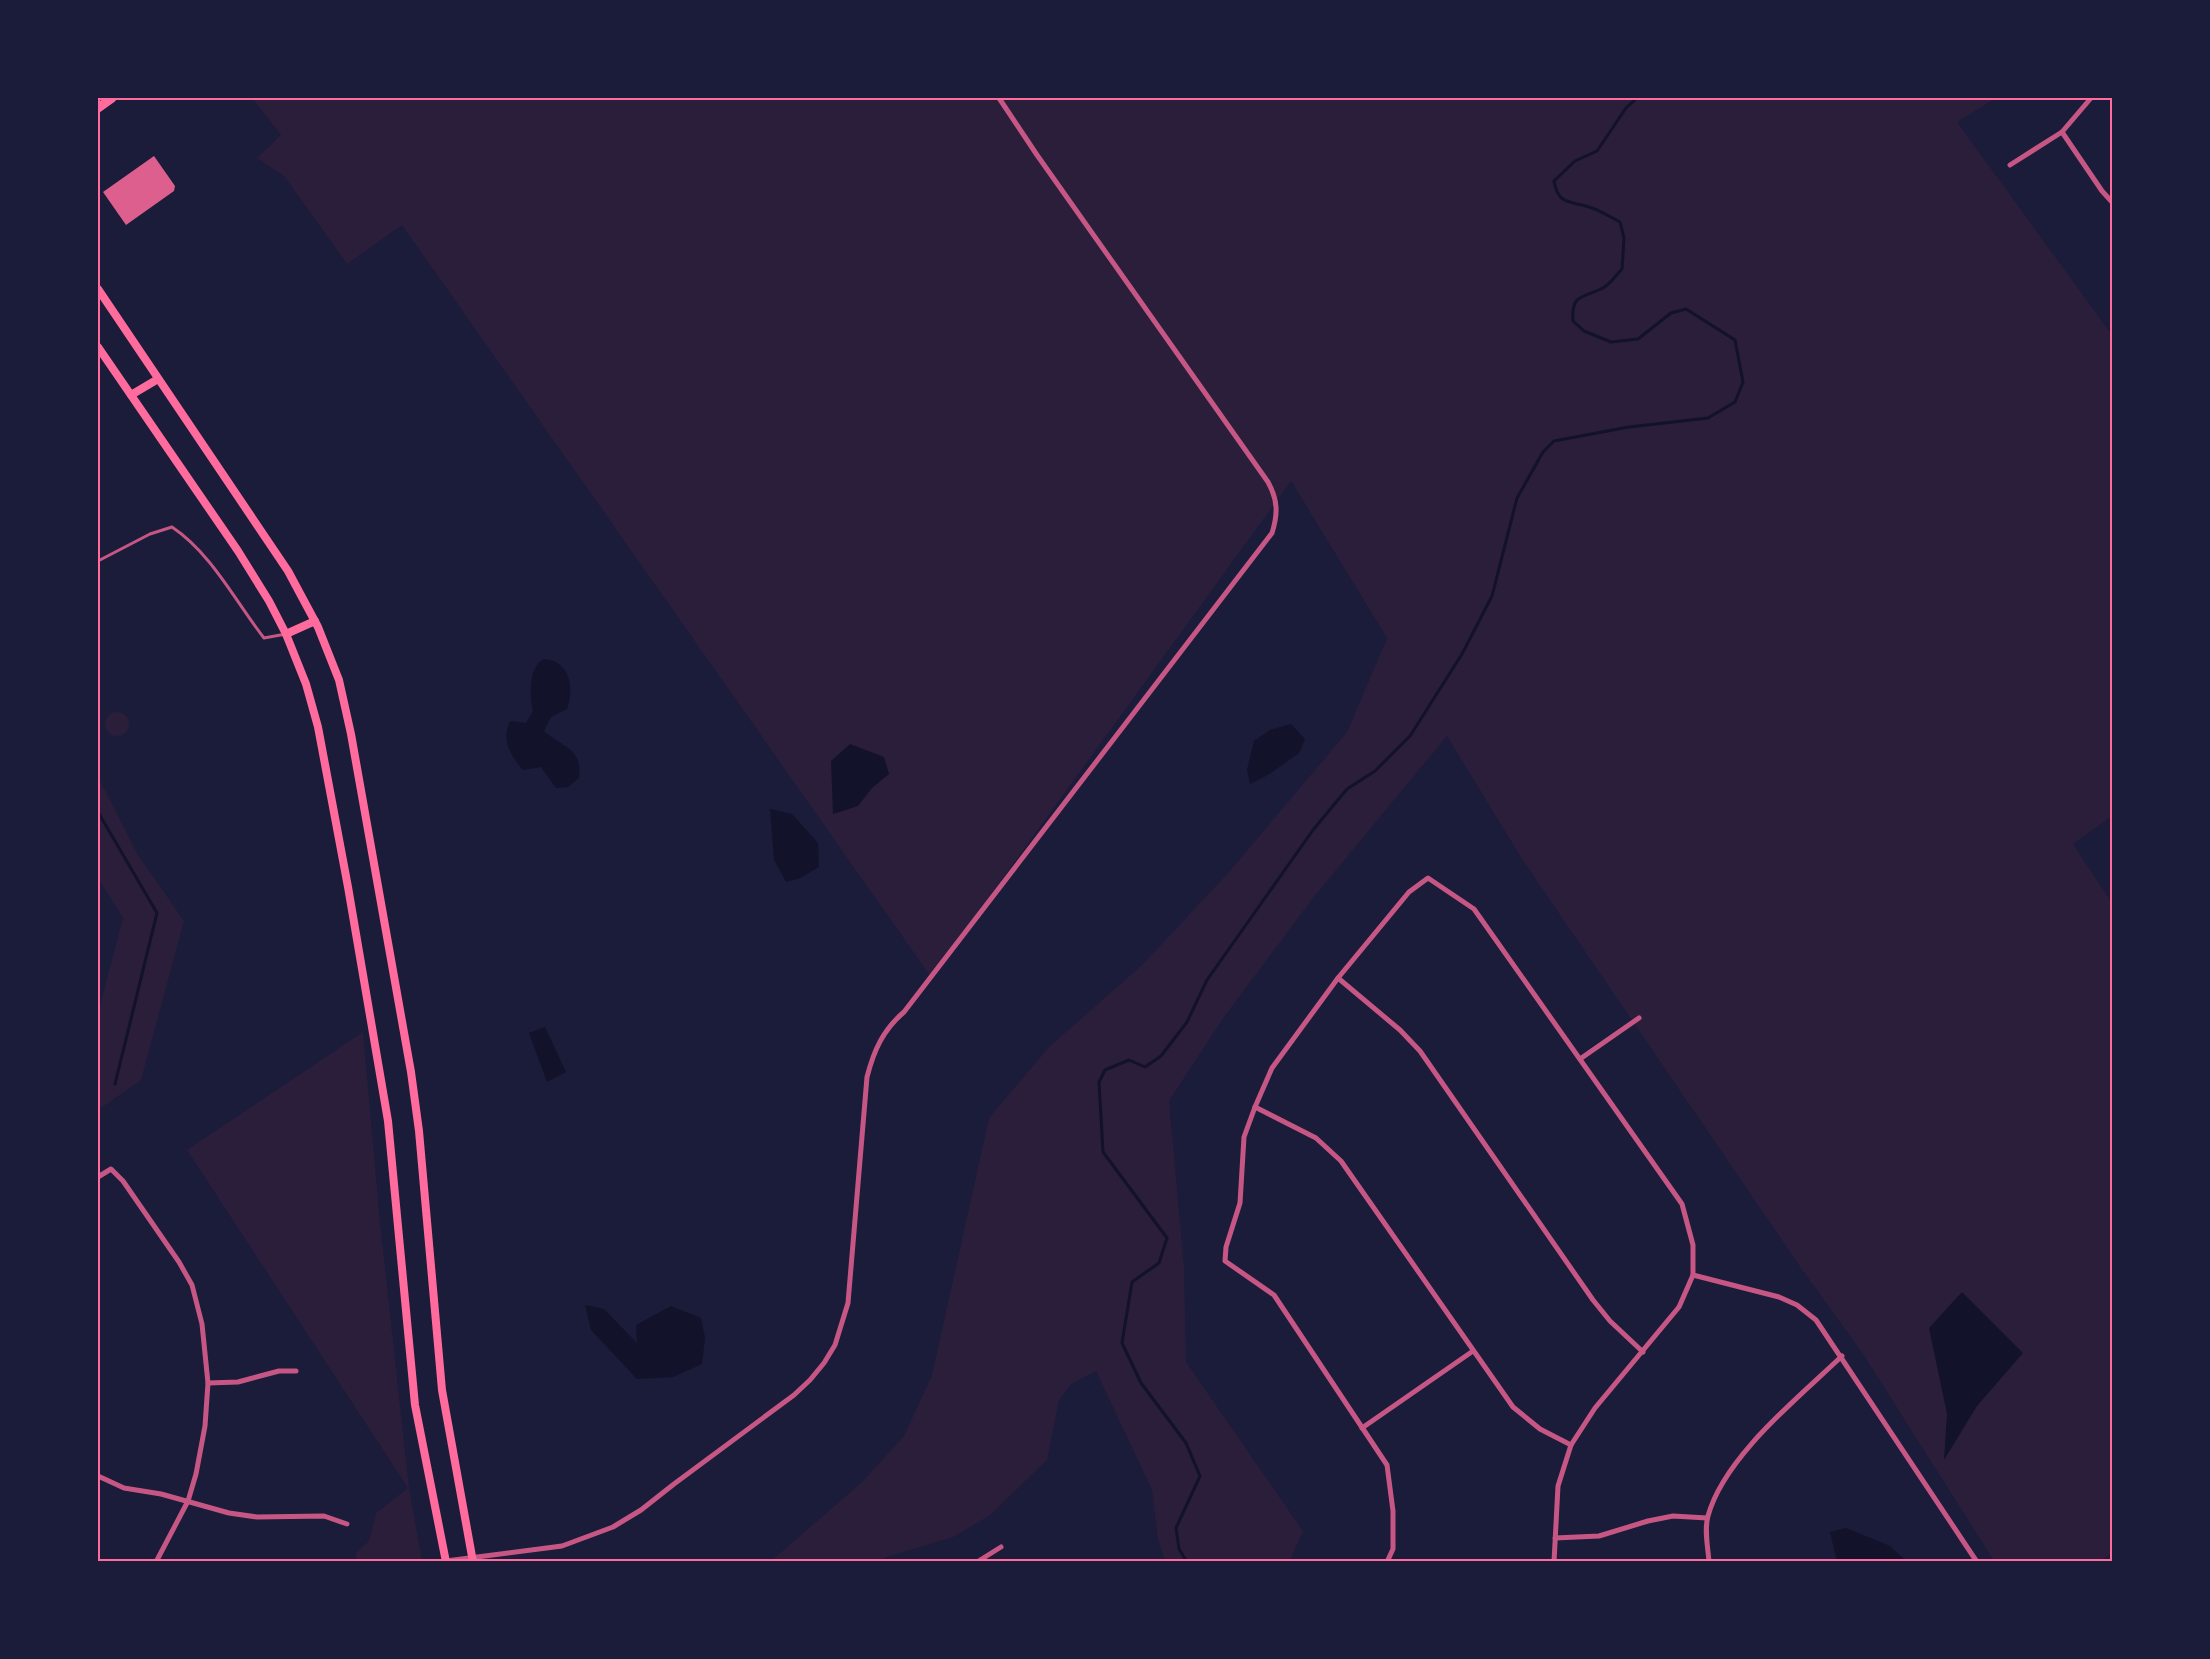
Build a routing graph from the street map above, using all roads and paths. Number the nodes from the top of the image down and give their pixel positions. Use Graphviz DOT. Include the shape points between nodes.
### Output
graph roads {
  1 [pos="112,98"];
  2 [pos="999,98"];
  3 [pos="2091,98"];
  4 [pos="98,108"];
  5 [pos="2062,132"];
  6 [pos="2010,165"];
  7 [pos="2112,202"];
  8 [pos="98,289"];
  9 [pos="98,347"];
  10 [pos="158,379"];
  11 [pos="131,395"];
  12 [pos="98,561"];
  13 [pos="315,621"];
  14 [pos="286,634"];
  15 [pos="1338,978"];
  16 [pos="1639,1018"];
  17 [pos="1580,1059"];
  18 [pos="1255,1107"];
  19 [pos="98,1177"];
  20 [pos="1693,1275"];
  21 [pos="1473,1351"];
  22 [pos="1643,1353"];
  23 [pos="1842,1356"];
  24 [pos="296,1371"];
  25 [pos="208,1383"];
  26 [pos="1362,1428"];
  27 [pos="1571,1445"];
  28 [pos="98,1476"];
  29 [pos="188,1501"];
  30 [pos="1707,1518"];
  31 [pos="347,1524"];
  32 [pos="1555,1538"];
  33 [pos="1001,1547"];
  34 [pos="473,1560"];
  35 [pos="446,1561"];
  36 [pos="156,1562"];
  37 [pos="977,1562"];
  38 [pos="1387,1562"];
  39 [pos="1554,1562"];
  40 [pos="1709,1562"];
  41 [pos="1977,1562"];
  1 -- 4 [label="highway"];
  2 -- 34 [label="street" via="1268,482 1277,502 1272,533 882,1036 867,1077 848,1303 835,1345 824,1363 794,1395 613,1527 562,1546"];
  3 -- 5 [label="street"];
  5 -- 6 [label="street"];
  5 -- 7 [label="street"];
  8 -- 10 [label="main road"];
  9 -- 11 [label="main road"];
  10 -- 11 [label="main road"];
  10 -- 13 [label="main road" via="288,571"];
  11 -- 14 [label="main road" via="238,551"];
  12 -- 14 [label="lane" via="172,527 188,538 209,562 264,638"];
  13 -- 14 [label="main road"];
  13 -- 34 [label="main road" via="339,680 351,734 411,1072 442,1390"];
  14 -- 35 [label="main road" via="318,727 374,1029 388,1121 414,1405"];
  15 -- 17 [label="street" via="1409,892 1428,878 1474,909"];
  15 -- 18 [label="street" via="1272,1068"];
  15 -- 22 [label="street" via="1420,1051 1593,1300"];
  16 -- 17 [label="street"];
  17 -- 20 [label="street" via="1682,1204 1693,1245"];
  18 -- 21 [label="street" via="1316,1138 1341,1161"];
  18 -- 26 [label="street" via="1245,1137 1240,1203 1225,1261 1274,1295"];
  19 -- 25 [label="street" via="111,1169 192,1285 202,1324"];
  20 -- 22 [label="street" via="1679,1307"];
  20 -- 23 [label="street" via="1797,1305 1816,1320"];
  21 -- 26 [label="street"];
  21 -- 27 [label="street" via="1513,1407 1540,1429"];
  22 -- 27 [label="street" via="1595,1408"];
  23 -- 30 [label="street" via="1747,1449 1716,1494"];
  23 -- 41 [label="street"];
  24 -- 25 [label="street" via="279,1371 238,1382"];
  25 -- 29 [label="street" via="202,1449"];
  26 -- 38 [label="street" via="1387,1465 1393,1511 1393,1549"];
  27 -- 32 [label="street" via="1558,1486"];
  28 -- 29 [label="street" via="123,1488"];
  29 -- 31 [label="street" via="243,1515 324,1516"];
  29 -- 36 [label="street"];
  30 -- 32 [label="street" via="1673,1516 1599,1536"];
  30 -- 40 [label="street"];
  32 -- 39 [label="street"];
  33 -- 37 [label="street"];
  34 -- 35 [label="street"];
}
